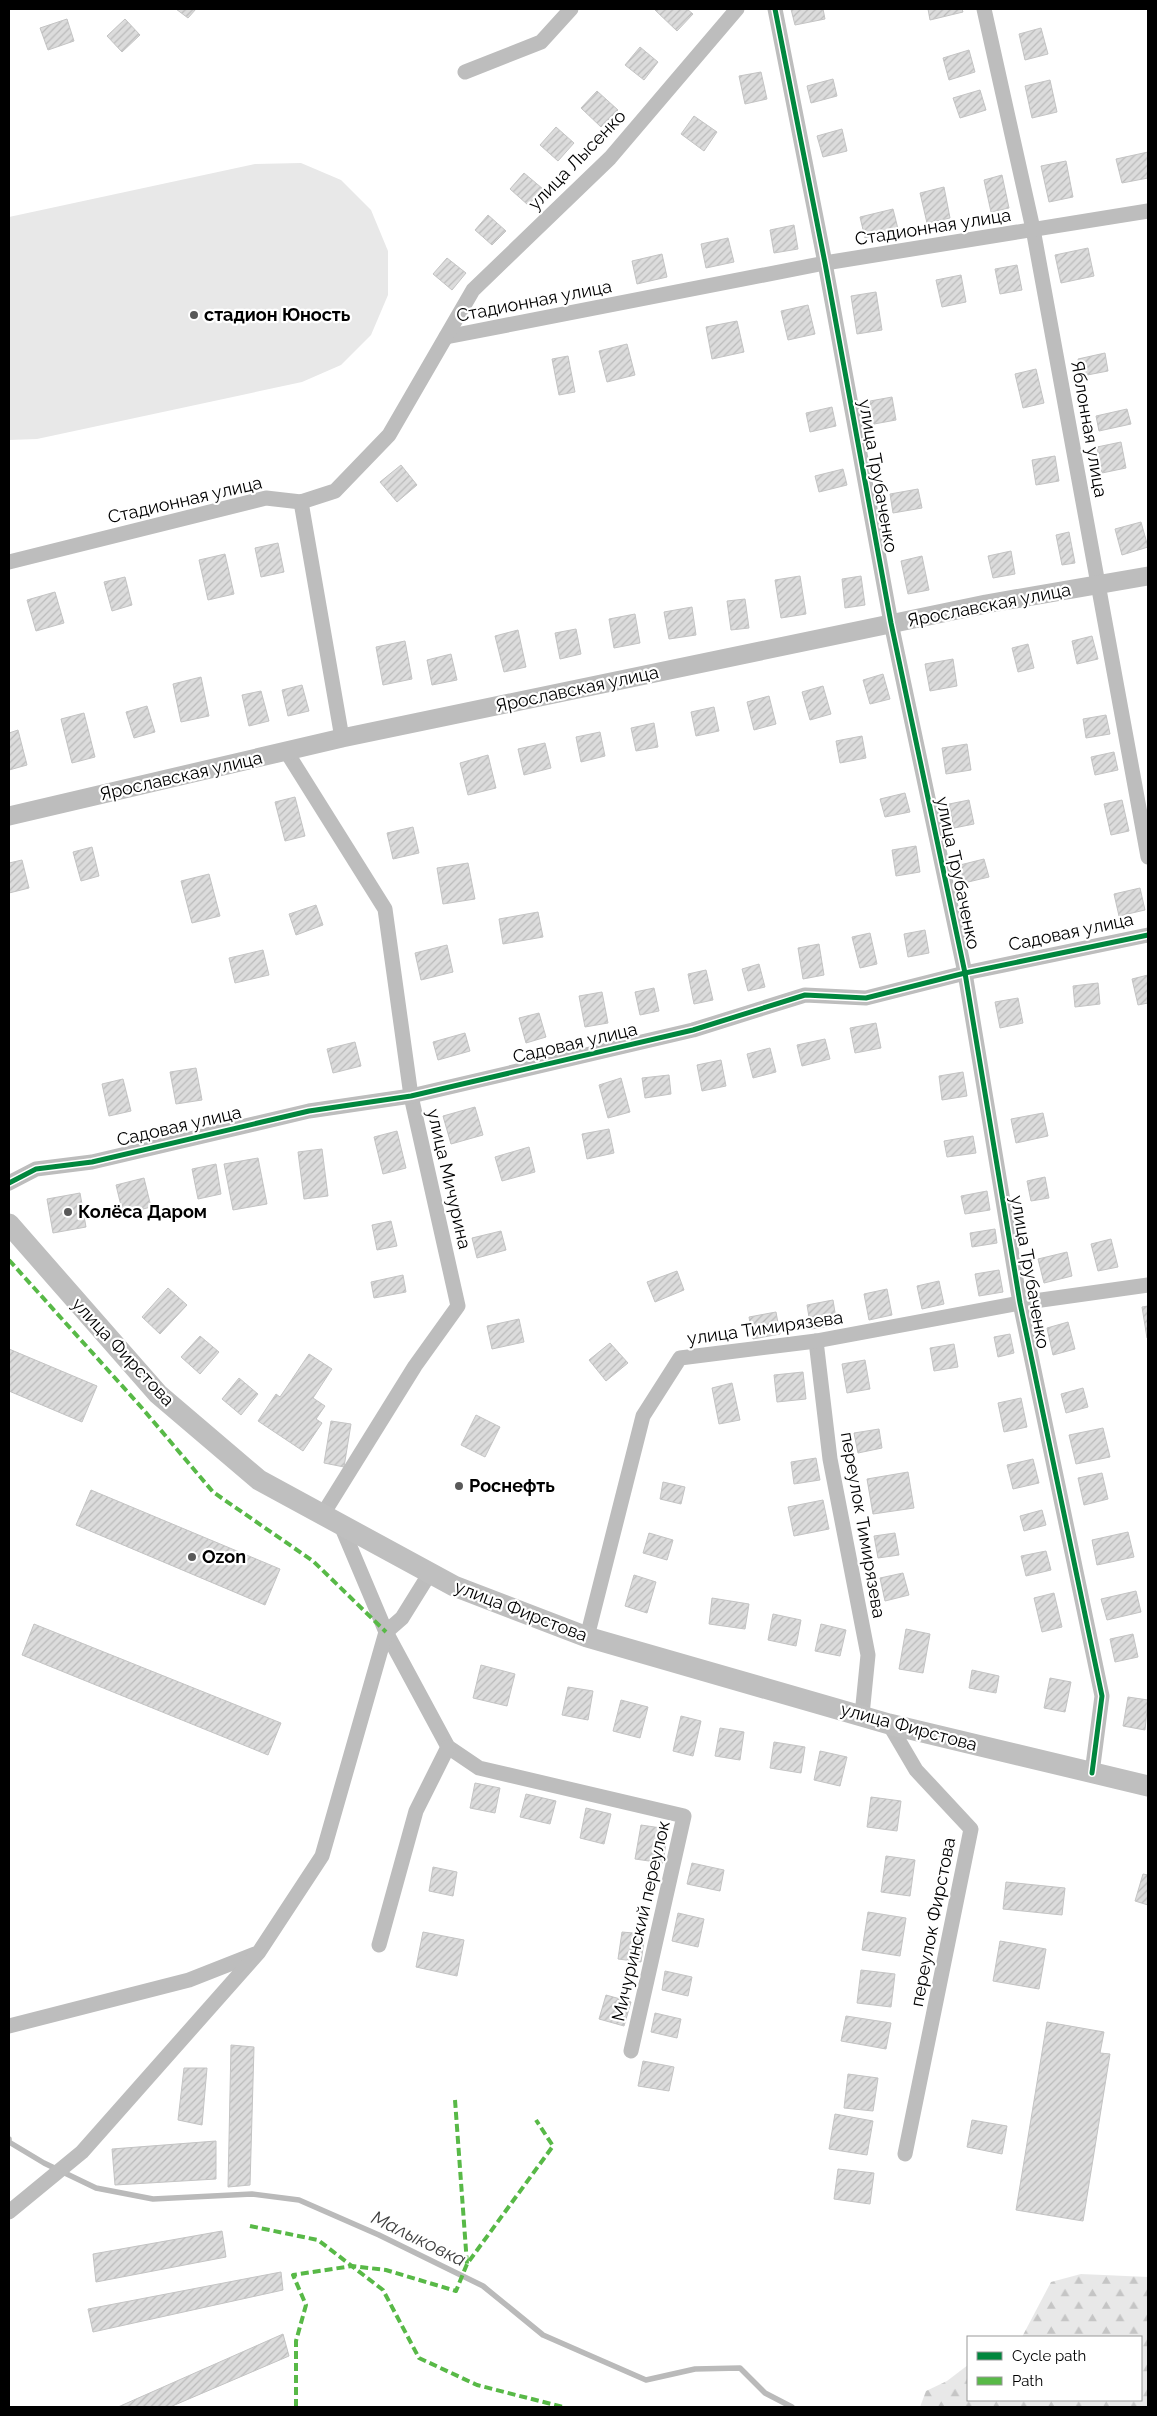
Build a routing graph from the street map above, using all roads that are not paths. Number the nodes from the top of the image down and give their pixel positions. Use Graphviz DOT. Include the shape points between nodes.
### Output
graph roads {
  1 [pos="571,9"];
  2 [pos="737,9"];
  3 [pos="775,9"];
  4 [pos="984,9"];
  5 [pos="465,72"];
  6 [pos="1148,211"];
  7 [pos="1033,229"];
  8 [pos="825,263"];
  9 [pos="446,337"];
  10 [pos="301,502"];
  11 [pos="9,562"];
  12 [pos="1148,576"];
  13 [pos="1098,584"];
  14 [pos="891,623"];
  15 [pos="342,738"];
  16 [pos="286,752"];
  17 [pos="9,816"];
  18 [pos="1148,857"];
  19 [pos="1148,935"];
  20 [pos="965,973"];
  21 [pos="411,1096"];
  22 [pos="9,1183"];
  23 [pos="9,1224"];
  24 [pos="1148,1285"];
  25 [pos="1020,1303"];
  26 [pos="816,1341"];
  27 [pos="332,1518"];
  28 [pos="430,1573"];
  29 [pos="386,1632"];
  30 [pos="587,1637"];
  31 [pos="862,1715"];
  32 [pos="889,1724"];
  33 [pos="448,1747"];
  34 [pos="1092,1773"];
  35 [pos="1148,1786"];
  36 [pos="379,1945"];
  37 [pos="259,1952"];
  38 [pos="9,2026"];
  39 [pos="631,2051"];
  40 [pos="905,2154"];
  41 [pos="9,2212"];
  1 -- 5 [label="street" via="541,42"];
  2 -- 9 [label="street, улица Лысенко" via="610,158 473,290"];
  3 -- 8 [label="street, улица Трубаченко"];
  4 -- 7 [label="street, Яблонная улица"];
  6 -- 7 [label="street, Стадионная улица"];
  7 -- 8 [label="street, Стадионная улица"];
  7 -- 13 [label="street, Яблонная улица"];
  8 -- 9 [label="street, Стадионная улица"];
  8 -- 14 [label="street, улица Трубаченко"];
  9 -- 10 [label="street, Стадионная улица" via="389,435 335,491"];
  10 -- 11 [label="street, Стадионная улица" via="266,498"];
  10 -- 15 [label="street"];
  12 -- 13 [label="street, Ярославская улица"];
  13 -- 14 [label="street, Ярославская улица"];
  13 -- 18 [label="street, Яблонная улица"];
  14 -- 15 [label="street, Ярославская улица"];
  14 -- 20 [label="street, улица Трубаченко"];
  15 -- 16 [label="street, Ярославская улица"];
  16 -- 17 [label="street, Ярославская улица"];
  16 -- 21 [label="street, улица Мичурина" via="384,909"];
  19 -- 20 [label="street, Садовая улица"];
  20 -- 21 [label="street, Садовая улица" via="866,998 805,995 693,1030"];
  20 -- 25 [label="street, улица Трубаченко"];
  21 -- 22 [label="street, Садовая улица" via="309,1110 92,1162 36,1169"];
  21 -- 27 [label="street, улица Мичурина" via="458,1306 410,1374"];
  23 -- 27 [label="main road, улица Фирстова" via="158,1394 259,1480"];
  24 -- 25 [label="street, улица Тимирязева"];
  25 -- 26 [label="street, улица Тимирязева"];
  25 -- 34 [label="street, улица Трубаченко" via="1102,1696"];
  26 -- 30 [label="street, улица Тимирязева" via="680,1358 643,1416"];
  26 -- 31 [label="street, переулок Тимирязева" via="830,1459 868,1655"];
  27 -- 28 [label="main road, улица Фирстова"];
  27 -- 29 [label="street, Мичуринский переулок"];
  28 -- 29 [label="street" via="402,1618"];
  28 -- 30 [label="main road, улица Фирстова" via="454,1586"];
  29 -- 33 [label="street, Мичуринский переулок"];
  29 -- 37 [label="street" via="322,1856"];
  30 -- 31 [label="main road, улица Фирстова"];
  31 -- 32 [label="main road, улица Фирстова"];
  32 -- 34 [label="main road, улица Фирстова"];
  32 -- 40 [label="street, переулок Фирстова" via="916,1770 971,1829"];
  33 -- 36 [label="street" via="416,1811"];
  33 -- 39 [label="street, Мичуринский переулок" via="478,1768 684,1816"];
  34 -- 35 [label="main road, улица Фирстова"];
  37 -- 38 [label="street" via="189,1980"];
  37 -- 41 [label="street" via="82,2152"];
}
